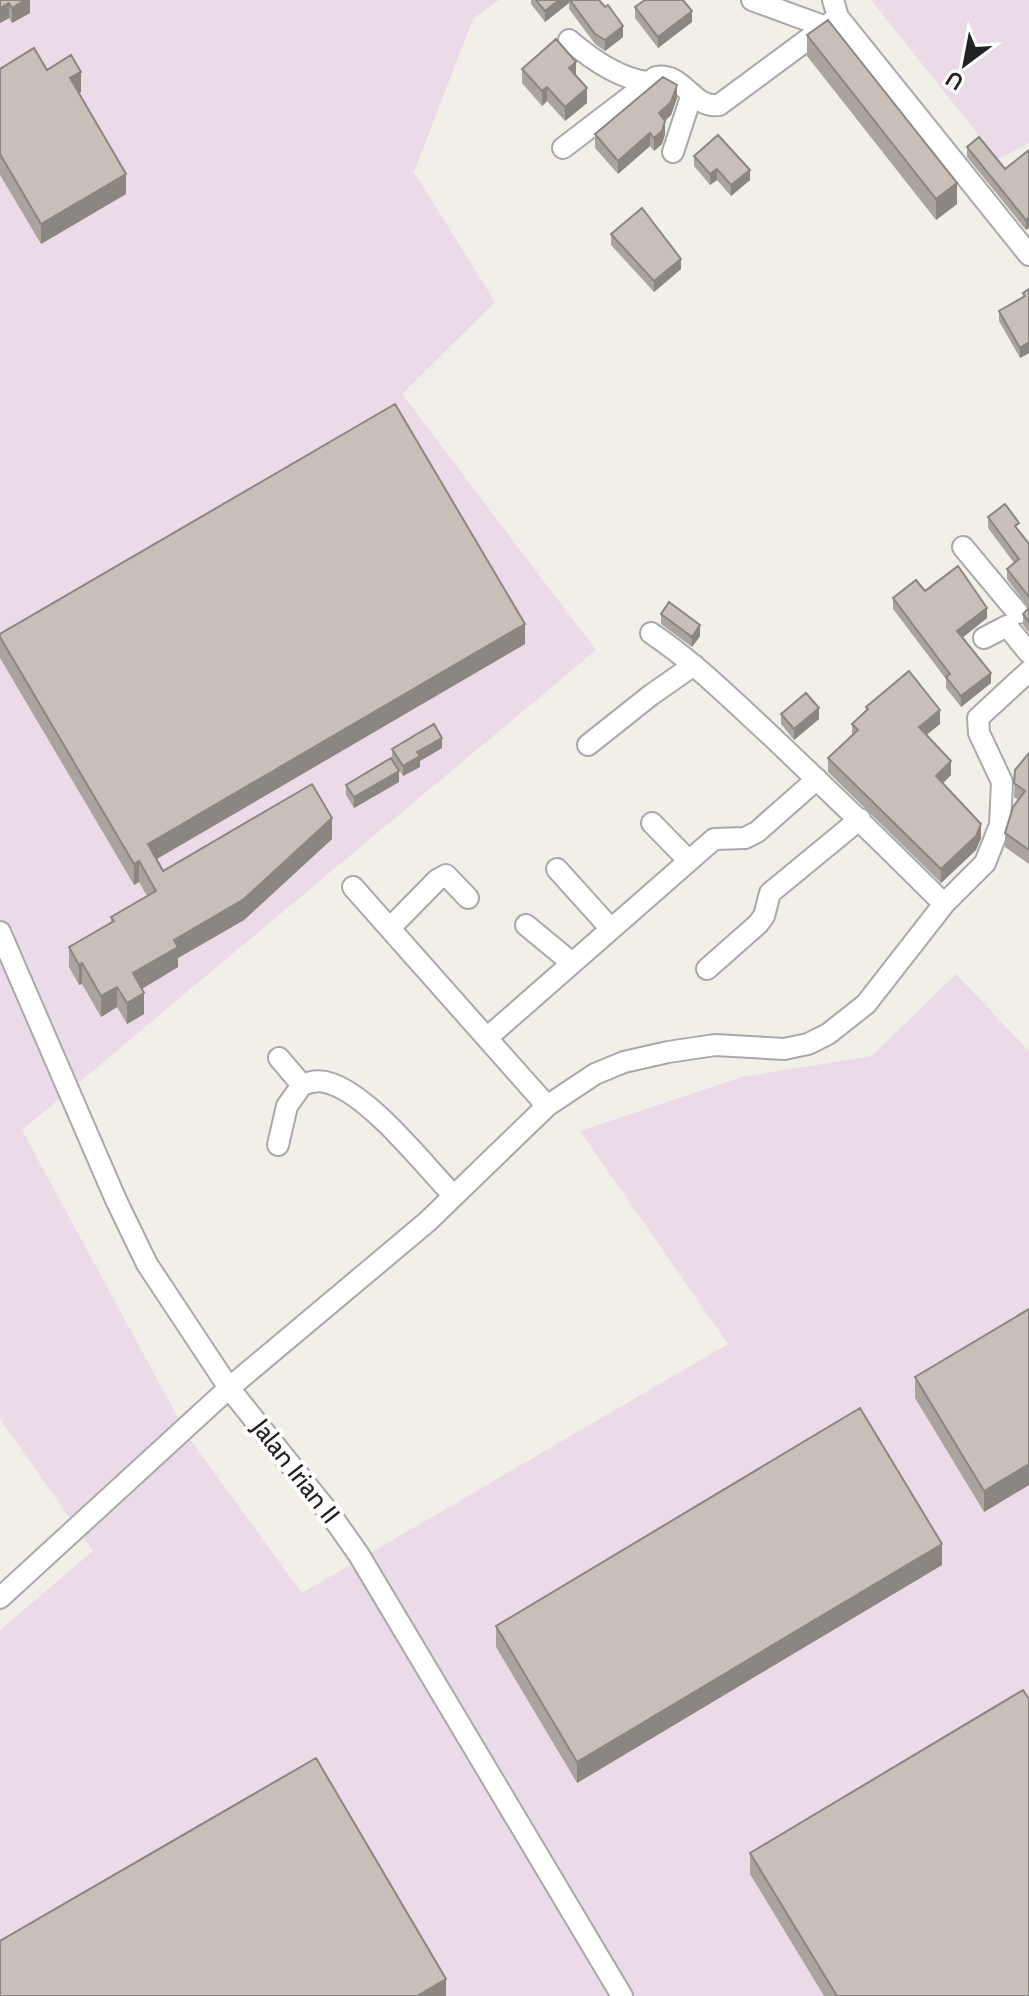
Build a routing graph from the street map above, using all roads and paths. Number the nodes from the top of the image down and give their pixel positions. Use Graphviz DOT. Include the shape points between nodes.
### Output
graph roads {
  1 [pos="752,0"];
  2 [pos="831,14"];
  3 [pos="569,40"];
  4 [pos="647,82"];
  5 [pos="692,94"];
  6 [pos="563,148"];
  7 [pos="673,152"];
  8 [pos="1029,255"];
  9 [pos="963,547"];
  10 [pos="1017,613"];
  11 [pos="651,633"];
  12 [pos="984,638"];
  13 [pos="1029,653"];
  14 [pos="694,665"];
  15 [pos="1029,671"];
  16 [pos="588,745"];
  17 [pos="817,779"];
  18 [pos="860,819"];
  19 [pos="652,823"];
  20 [pos="689,861"];
  21 [pos="557,869"];
  22 [pos="353,887"];
  23 [pos="468,898"];
  24 [pos="944,904"];
  25 [pos="526,925"];
  26 [pos="390,928"];
  27 [pos="611,929"];
  28 [pos="0,932"];
  29 [pos="572,963"];
  30 [pos="707,969"];
  31 [pos="488,1037"];
  32 [pos="279,1058"];
  33 [pos="302,1085"];
  34 [pos="547,1106"];
  35 [pos="278,1145"];
  36 [pos="454,1196"];
  37 [pos="229,1388"];
  38 [pos="0,1598"];
  39 [pos="622,1996"];
  1 -- 2 [label="street"];
  2 -- 5 [label="street" via="719,105 709,106"];
  2 -- 8 [label="street"];
  3 -- 4 [label="street" via="625,77"];
  4 -- 5 [label="street" via="666,75"];
  4 -- 6 [label="street"];
  5 -- 7 [label="street"];
  9 -- 10 [label="street"];
  10 -- 12 [label="street"];
  10 -- 13 [label="street"];
  11 -- 14 [label="street"];
  14 -- 16 [label="street"];
  14 -- 17 [label="street"];
  15 -- 24 [label="street" via="978,718 979,733 1002,782 1000,825 985,863"];
  17 -- 18 [label="street"];
  17 -- 20 [label="street" via="757,832 714,839"];
  18 -- 24 [label="street"];
  18 -- 30 [label="street" via="770,893 758,924"];
  19 -- 20 [label="street"];
  20 -- 27 [label="street"];
  21 -- 27 [label="street"];
  22 -- 26 [label="street"];
  23 -- 26 [label="street" via="446,875"];
  24 -- 34 [label="street" via="866,1004 828,1034 784,1049 715,1045 624,1062"];
  25 -- 29 [label="street"];
  26 -- 31 [label="street"];
  27 -- 29 [label="street"];
  28 -- 37 [label="street, Jalan Irian II" via="147,1264"];
  29 -- 31 [label="street"];
  31 -- 34 [label="street"];
  32 -- 33 [label="street"];
  33 -- 35 [label="street" via="287,1106"];
  33 -- 36 [label="street" via="330,1083 350,1093"];
  34 -- 36 [label="street"];
  36 -- 37 [label="street"];
  37 -- 38 [label="street"];
  37 -- 39 [label="street, Jalan Irian II" via="359,1555"];
}
